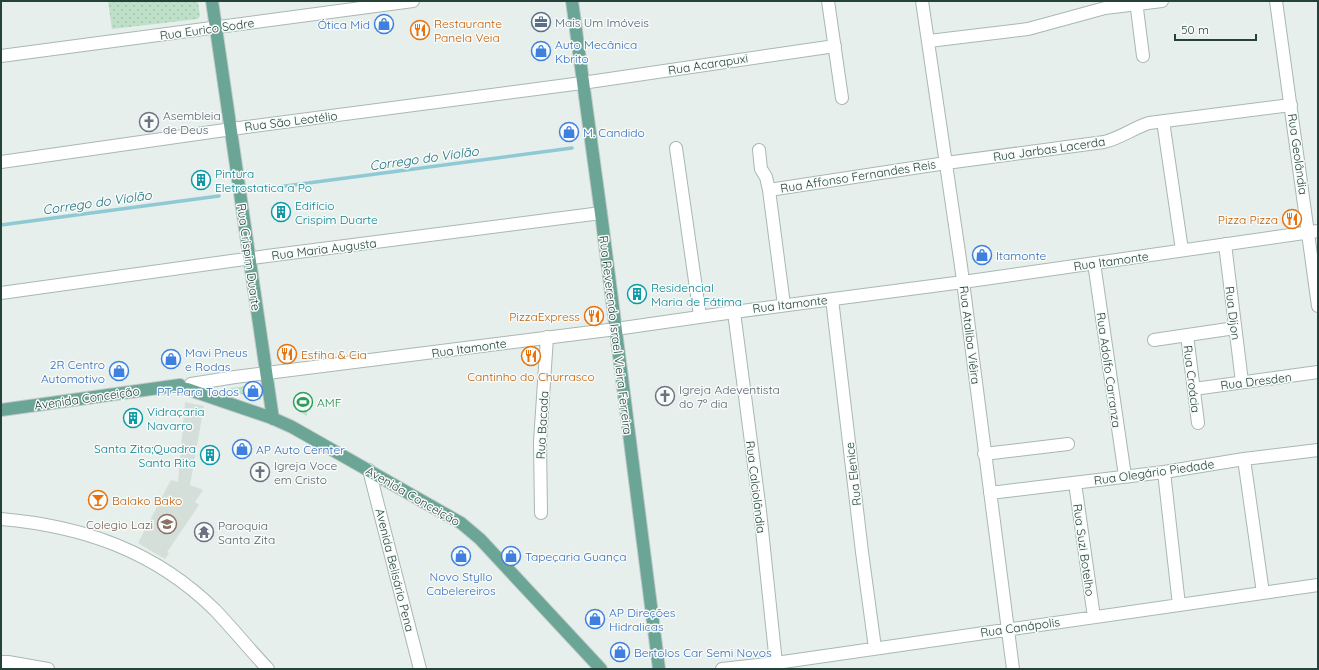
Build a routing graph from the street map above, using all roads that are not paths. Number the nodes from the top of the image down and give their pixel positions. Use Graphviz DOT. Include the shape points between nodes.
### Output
graph roads {
  1 [pos="212,1"];
  2 [pos="413,1"];
  3 [pos="572,1"];
  4 [pos="828,1"];
  5 [pos="922,1"];
  6 [pos="1162,1"];
  7 [pos="1276,1"];
  8 [pos="1136,3"];
  9 [pos="216,28"];
  10 [pos="929,41"];
  11 [pos="835,46"];
  12 [pos="1,56"];
  13 [pos="1143,56"];
  14 [pos="582,83"];
  15 [pos="842,98"];
  16 [pos="1291,105"];
  17 [pos="1163,122"];
  18 [pos="230,129"];
  19 [pos="676,148"];
  20 [pos="759,150"];
  21 [pos="1,162"];
  22 [pos="946,163"];
  23 [pos="769,190"];
  24 [pos="601,213"];
  25 [pos="1313,232"];
  26 [pos="1224,244"];
  27 [pos="1182,250"];
  28 [pos="249,258"];
  29 [pos="1094,263"];
  30 [pos="963,282"];
  31 [pos="1,293"];
  32 [pos="832,299"];
  33 [pos="784,305"];
  34 [pos="1318,306"];
  35 [pos="734,312"];
  36 [pos="700,316"];
  37 [pos="1235,328"];
  38 [pos="616,329"];
  39 [pos="1187,335"];
  40 [pos="548,337"];
  41 [pos="1154,340"];
  42 [pos="1318,372"];
  43 [pos="266,374"];
  44 [pos="1242,382"];
  45 [pos="191,384"];
  46 [pos="173,386"];
  47 [pos="1194,389"];
  48 [pos="1,410"];
  49 [pos="273,418"];
  50 [pos="1198,423"];
  51 [pos="1068,444"];
  52 [pos="1318,450"];
  53 [pos="984,454"];
  54 [pos="1244,458"];
  55 [pos="369,470"];
  56 [pos="1164,472"];
  57 [pos="1125,476"];
  58 [pos="1075,483"];
  59 [pos="990,493"];
  60 [pos="541,513"];
  61 [pos="1,519"];
  62 [pos="1318,585"];
  63 [pos="1263,593"];
  64 [pos="1180,605"];
  65 [pos="1094,617"];
  66 [pos="1008,629"];
  67 [pos="875,648"];
  68 [pos="1,662"];
  69 [pos="776,663"];
  70 [pos="48,669"];
  71 [pos="268,669"];
  72 [pos="420,669"];
  73 [pos="601,669"];
  74 [pos="659,669"];
  75 [pos="722,669"];
  76 [pos="1013,669"];
  1 -- 9 [label="main road, Rua Crispim Duarte"];
  2 -- 9 [label="street, Rua Eurico Sodre"];
  3 -- 14 [label="main road, Rua Reverendo Israel Vieira Ferreira"];
  4 -- 11 [label="street"];
  5 -- 10 [label="street, Rua Ataliba Viêira"];
  6 -- 8 [label="street"];
  7 -- 16 [label="street, Rua Geolândia"];
  8 -- 10 [label="street" via="1096,10 1028,29"];
  8 -- 13 [label="street"];
  9 -- 12 [label="street, Rua Eurico Sodre"];
  9 -- 18 [label="main road, Rua Crispim Duarte"];
  10 -- 22 [label="street, Rua Ataliba Viêira"];
  11 -- 14 [label="street, Rua Acarapuxi"];
  11 -- 15 [label="street"];
  14 -- 18 [label="street, Rua São Leotélio"];
  14 -- 24 [label="main road, Rua Reverendo Israel Vieira Ferreira"];
  16 -- 17 [label="street, Rua Jarbas Lacerda"];
  16 -- 25 [label="street, Rua Geolândia"];
  17 -- 22 [label="street, Rua Jarbas Lacerda" via="1149,123 1104,142"];
  17 -- 27 [label="street"];
  18 -- 21 [label="street, Rua São Leotélio"];
  18 -- 28 [label="main road, Rua Crispim Duarte"];
  19 -- 36 [label="street"];
  20 -- 23 [label="street" via="761,169"];
  22 -- 23 [label="street, Rua Affonso Fernandes Reis"];
  22 -- 30 [label="street, Rua Ataliba Viêira"];
  23 -- 33 [label="street"];
  24 -- 28 [label="street, Rua Maria Augusta"];
  24 -- 38 [label="main road, Rua Reverendo Israel Vieira Ferreira"];
  25 -- 26 [label="street, Rua Itamonte"];
  25 -- 34 [label="street, Rua Geolândia"];
  26 -- 27 [label="street, Rua Itamonte"];
  26 -- 37 [label="street, Rua Dijon"];
  27 -- 29 [label="street, Rua Itamonte"];
  28 -- 31 [label="street, Rua Maria Augusta"];
  28 -- 43 [label="main road, Rua Crispim Duarte"];
  29 -- 30 [label="street, Rua Itamonte"];
  29 -- 57 [label="street, Rua Adolfo Carranza"];
  30 -- 32 [label="street, Rua Itamonte"];
  30 -- 53 [label="street, Rua Ataliba Viêira"];
  32 -- 33 [label="street, Rua Itamonte"];
  32 -- 67 [label="street, Rua Elenice"];
  33 -- 35 [label="street, Rua Itamonte"];
  35 -- 36 [label="street, Rua Itamonte"];
  35 -- 69 [label="street, Rua Calciolândia" via="760,511"];
  36 -- 38 [label="street, Rua Itamonte"];
  37 -- 39 [label="street"];
  37 -- 44 [label="street, Rua Dijon"];
  38 -- 40 [label="street, Rua Itamonte"];
  38 -- 74 [label="main road, Rua Reverendo Israel Vieira Ferreira"];
  39 -- 41 [label="street"];
  39 -- 47 [label="street, Rua Croácia"];
  40 -- 43 [label="street, Rua Itamonte"];
  40 -- 60 [label="street, Rua Bacada" via="540,442"];
  42 -- 44 [label="street, Rua Dresden"];
  43 -- 45 [label="street, Rua Itamonte"];
  43 -- 49 [label="main road, Rua Crispim Duarte"];
  44 -- 47 [label="street, Rua Dresden"];
  45 -- 46 [label="main road, Avenida Conceição"];
  45 -- 49 [label="main road, Avenida Conceição" via="258,406"];
  46 -- 48 [label="main road, Avenida Conceição"];
  46 -- 49 [label="main road, Avenida Conceição"];
  47 -- 50 [label="street, Rua Croácia"];
  49 -- 55 [label="main road, Avenida Conceição"];
  51 -- 53 [label="street"];
  52 -- 54 [label="street, Rua Olegário Piedade"];
  53 -- 59 [label="street, Rua Ataliba Viêira"];
  54 -- 56 [label="street, Rua Olegário Piedade"];
  54 -- 63 [label="street"];
  55 -- 72 [label="street, Avenida Belisário Pena"];
  55 -- 73 [label="main road, Avenida Conceição" via="461,522 480,539"];
  56 -- 57 [label="street, Rua Olegário Piedade"];
  56 -- 64 [label="street"];
  57 -- 58 [label="street, Rua Olegário Piedade"];
  58 -- 59 [label="street, Rua Olegário Piedade"];
  58 -- 65 [label="street, Rua Suzi Botelho"];
  59 -- 66 [label="street, Rua Ataliba Viêira"];
  61 -- 71 [label="street" via="65,528 105,540 145,558 182,582 214,610"];
  62 -- 63 [label="street, Rua Canápolis"];
  63 -- 64 [label="street, Rua Canápolis"];
  64 -- 65 [label="street, Rua Canápolis"];
  65 -- 66 [label="street, Rua Canápolis"];
  66 -- 67 [label="street, Rua Canápolis"];
  66 -- 76 [label="street, Rua Ataliba Viêira"];
  67 -- 69 [label="street, Rua Canápolis"];
  68 -- 70 [label="street"];
  69 -- 75 [label="street, Rua Canápolis"];
}
